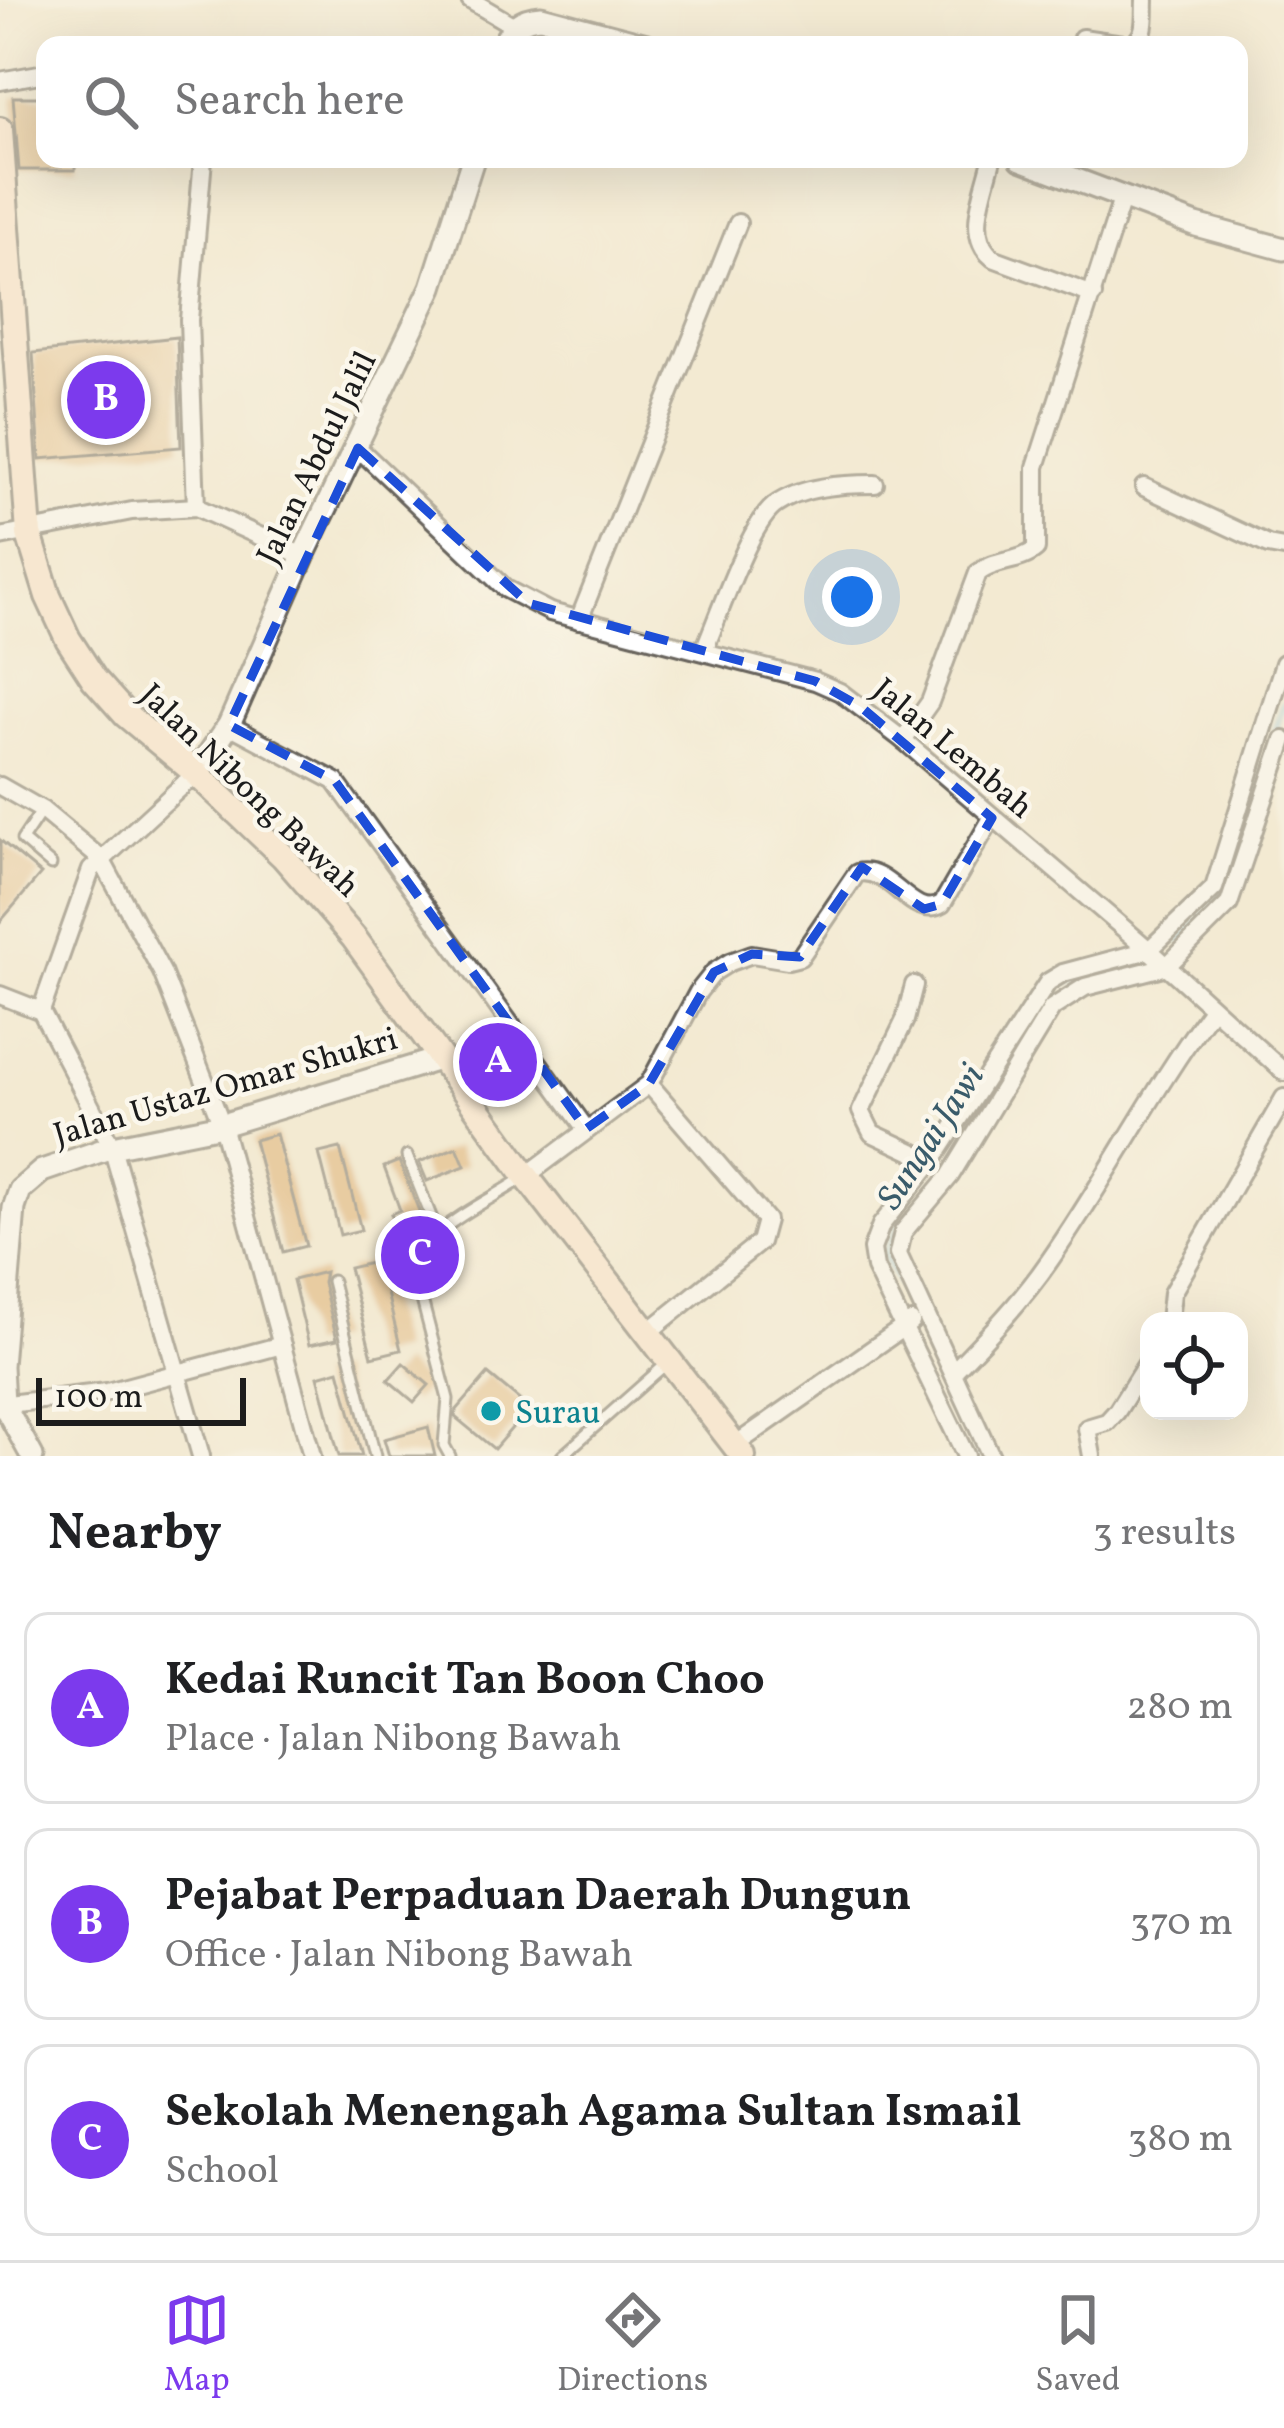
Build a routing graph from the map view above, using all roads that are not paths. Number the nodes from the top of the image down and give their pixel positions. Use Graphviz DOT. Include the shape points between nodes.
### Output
graph roads {
  1 [pos="470,0"];
  2 [pos="1145,0"];
  3 [pos="508,35"];
  4 [pos="613,36"];
  5 [pos="1142,36"];
  6 [pos="36,75"];
  7 [pos="0,81"];
  8 [pos="0,130"];
  9 [pos="202,168"];
  10 [pos="470,168"];
  11 [pos="990,168"];
  12 [pos="1044,168"];
  13 [pos="2,171"];
  14 [pos="1122,199"];
  15 [pos="738,224"];
  16 [pos="4,244"];
  17 [pos="1284,249"];
  18 [pos="1094,295"];
  19 [pos="358,448"];
  20 [pos="875,484"];
  21 [pos="1144,487"];
  22 [pos="196,507"];
  23 [pos="28,534"];
  24 [pos="0,537"];
  25 [pos="1284,548"];
  26 [pos="303,556"];
  27 [pos="579,620"];
  28 [pos="704,650"];
  29 [pos="1284,664"];
  30 [pos="229,725"];
  31 [pos="903,740"];
  32 [pos="1284,740"];
  33 [pos="196,773"];
  34 [pos="0,786"];
  35 [pos="42,810"];
  36 [pos="992,818"];
  37 [pos="101,859"];
  38 [pos="51,865"];
  39 [pos="1149,950"];
  40 [pos="1167,966"];
  41 [pos="914,985"];
  42 [pos="0,995"];
  43 [pos="1211,1010"];
  44 [pos="41,1011"];
  45 [pos="442,1058"];
  46 [pos="1284,1072"];
  47 [pos="649,1084"];
  48 [pos="1284,1098"];
  49 [pos="221,1125"];
  50 [pos="586,1129"];
  51 [pos="112,1147"];
  52 [pos="407,1156"];
  53 [pos="932,1160"];
  54 [pos="526,1176"];
  55 [pos="438,1234"];
  56 [pos="332,1281"];
  57 [pos="1170,1312"];
  58 [pos="914,1320"];
  59 [pos="646,1333"];
  60 [pos="282,1345"];
  61 [pos="669,1361"];
  62 [pos="1,1366"];
  63 [pos="178,1372"];
  64 [pos="952,1372"];
  65 [pos="1140,1374"];
  66 [pos="2,1404"];
  67 [pos="739,1450"];
  68 [pos="32,1456"];
  69 [pos="201,1456"];
  70 [pos="312,1456"];
  71 [pos="375,1456"];
  72 [pos="450,1456"];
  73 [pos="562,1456"];
  74 [pos="966,1456"];
  75 [pos="991,1456"];
  76 [pos="1091,1456"];
  1 -- 3 [label="street"];
  2 -- 5 [label="street"];
  3 -- 4 [label="street" via="541,17"];
  6 -- 7 [label="street"];
  8 -- 13 [label="main road, Jalan Nibong Bawah"];
  9 -- 22 [label="street" via="190,320"];
  10 -- 19 [label="street, Jalan Abdul Jalil" via="432,287"];
  11 -- 18 [label="street" via="976,235 982,249"];
  12 -- 14 [label="street"];
  13 -- 16 [label="main road, Jalan Nibong Bawah"];
  14 -- 17 [label="street"];
  14 -- 18 [label="street"];
  15 -- 27 [label="street"];
  16 -- 23 [label="main road, Jalan Nibong Bawah"];
  18 -- 31 [label="street" via="1036,467 1036,549 978,573 937,686"];
  19 -- 26 [label="street, Jalan Abdul Jalil"];
  19 -- 27 [label="street, Jalan Lembah" via="506,589"];
  20 -- 28 [label="street" via="841,484 772,508"];
  21 -- 25 [label="street"];
  22 -- 23 [label="street" via="132,511"];
  22 -- 26 [label="street"];
  23 -- 24 [label="street"];
  23 -- 33 [label="main road, Jalan Nibong Bawah" via="48,596 94,679"];
  26 -- 30 [label="street, Jalan Abdul Jalil"];
  27 -- 28 [label="street, Jalan Lembah"];
  28 -- 31 [label="street, Jalan Lembah" via="840,692"];
  29 -- 39 [label="street" via="1214,887"];
  30 -- 33 [label="street, Jalan Abdul Jalil"];
  30 -- 50 [label="street" via="335,781"];
  31 -- 36 [label="street, Jalan Lembah"];
  32 -- 40 [label="street" via="1229,904"];
  33 -- 37 [label="street"];
  33 -- 45 [label="main road, Jalan Nibong Bawah" via="323,901"];
  34 -- 35 [label="street"];
  35 -- 37 [label="street"];
  35 -- 38 [label="lane" via="22,840"];
  36 -- 39 [label="street, Jalan Lembah"];
  36 -- 47 [label="street" via="934,909 869,870 856,873 800,957 752,954 714,972"];
  37 -- 44 [label="street" via="82,889"];
  37 -- 49 [label="street" via="162,973"];
  39 -- 40 [label="street, Jalan Lembah"];
  39 -- 53 [label="street" via="1048,982"];
  40 -- 43 [label="street, Jalan Lembah"];
  40 -- 58 [label="street" via="1085,987 1052,1008 950,1175 903,1232 898,1254"];
  41 -- 53 [label="street" via="861,1111 872,1133"];
  42 -- 44 [label="street"];
  43 -- 46 [label="street, Jalan Lembah"];
  43 -- 64 [label="street" via="1047,1264"];
  44 -- 51 [label="street"];
  45 -- 49 [label="street, Jalan Ustaz Omar Shukri"];
  45 -- 54 [label="main road, Jalan Nibong Bawah"];
  47 -- 50 [label="street"];
  47 -- 59 [label="street" via="761,1210 766,1231"];
  48 -- 57 [label="street" via="1172,1293"];
  49 -- 51 [label="street, Jalan Ustaz Omar Shukri"];
  49 -- 60 [label="street"];
  50 -- 54 [label="street"];
  51 -- 62 [label="street, Jalan Ustaz Omar Shukri" via="42,1171 20,1190"];
  51 -- 63 [label="street"];
  52 -- 55 [label="lane"];
  53 -- 58 [label="street" via="880,1225 872,1249 874,1268"];
  54 -- 55 [label="lane"];
  54 -- 59 [label="main road, Jalan Nibong Bawah"];
  55 -- 72 [label="lane" via="416,1273 448,1399"];
  56 -- 71 [label="lane"];
  58 -- 64 [label="street"];
  58 -- 67 [label="street"];
  58 -- 74 [label="street"];
  59 -- 61 [label="main road, Jalan Nibong Bawah"];
  60 -- 63 [label="street"];
  60 -- 70 [label="street"];
  61 -- 67 [label="main road, Jalan Nibong Bawah"];
  61 -- 73 [label="lane"];
  62 -- 66 [label="street, Jalan Ustaz Omar Shukri"];
  63 -- 66 [label="street" via="106,1392"];
  63 -- 69 [label="street"];
  64 -- 75 [label="street"];
  65 -- 76 [label="street" via="1107,1422 1087,1428"];
  66 -- 68 [label="street, Jalan Ustaz Omar Shukri"];
}
